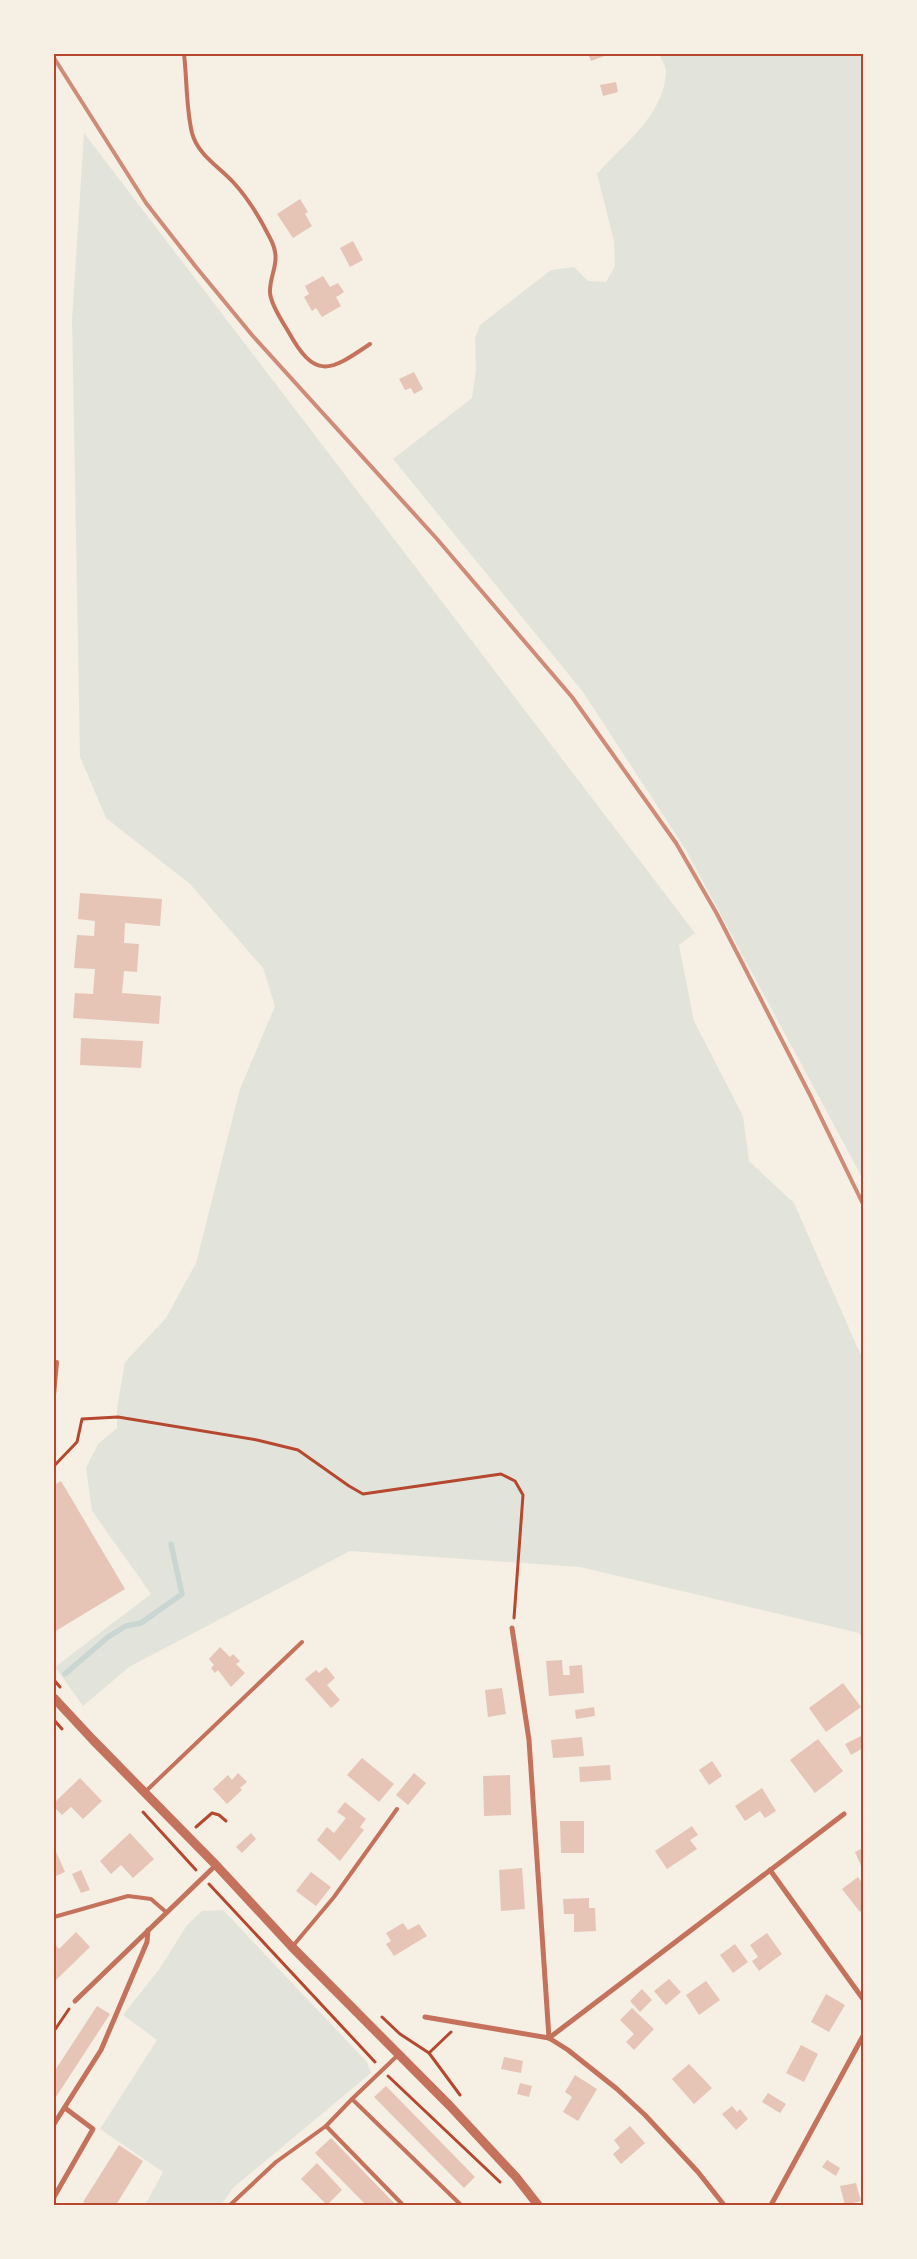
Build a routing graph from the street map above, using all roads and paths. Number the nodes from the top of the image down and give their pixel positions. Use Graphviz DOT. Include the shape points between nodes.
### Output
graph roads {
  1 [pos="184,54"];
  2 [pos="370,344"];
  3 [pos="56,1362"];
  4 [pos="54,1395"];
  5 [pos="54,1466"];
  6 [pos="512,1628"];
  7 [pos="302,1642"];
  8 [pos="54,1698"];
  9 [pos="54,1720"];
  10 [pos="68,1734"];
  11 [pos="145,1792"];
  12 [pos="138,1807"];
  13 [pos="397,1809"];
  14 [pos="844,1814"];
  15 [pos="226,1822"];
  16 [pos="196,1827"];
  17 [pos="216,1864"];
  18 [pos="770,1870"];
  19 [pos="202,1877"];
  20 [pos="166,1912"];
  21 [pos="54,1917"];
  22 [pos="148,1930"];
  23 [pos="292,1947"];
  24 [pos="863,1999"];
  25 [pos="76,2001"];
  26 [pos="425,2017"];
  27 [pos="454,2022"];
  28 [pos="54,2031"];
  29 [pos="863,2036"];
  30 [pos="549,2038"];
  31 [pos="429,2053"];
  32 [pos="399,2054"];
  33 [pos="382,2070"];
  34 [pos="352,2099"];
  35 [pos="65,2108"];
  36 [pos="54,2124"];
  37 [pos="326,2126"];
  38 [pos="503,2185"];
  39 [pos="54,2197"];
  40 [pos="535,2204"];
  41 [pos="230,2205"];
  42 [pos="403,2205"];
  43 [pos="461,2205"];
  44 [pos="724,2205"];
  45 [pos="771,2205"];
  1 -- 2 [label="lane" via="192,134 203,154 253,206 272,241 277,264 270,294 299,350 309,361 324,367 341,364"];
  3 -- 4 [label="lane"];
  5 -- 6 [label="path" via="77,1442 82,1420 118,1417 298,1450 364,1494 501,1474 515,1481 523,1495"];
  6 -- 30 [label="street" via="529,1740"];
  7 -- 11 [label="lane"];
  8 -- 11 [label="street"];
  9 -- 10 [label="path"];
  11 -- 17 [label="street"];
  12 -- 19 [label="path"];
  13 -- 23 [label="lane" via="334,1897"];
  14 -- 18 [label="street"];
  15 -- 16 [label="path" via="212,1812"];
  17 -- 19 [label="street"];
  17 -- 23 [label="street"];
  18 -- 24 [label="street"];
  18 -- 30 [label="street"];
  19 -- 20 [label="street"];
  19 -- 33 [label="path"];
  20 -- 21 [label="lane" via="151,1899 128,1896"];
  20 -- 22 [label="street"];
  22 -- 25 [label="street"];
  22 -- 35 [label="street" via="147,1942 101,2050"];
  23 -- 32 [label="street"];
  25 -- 28 [label="path"];
  26 -- 27 [label="street"];
  27 -- 30 [label="street"];
  27 -- 31 [label="path" via="450,2032"];
  29 -- 45 [label="street"];
  30 -- 44 [label="street" via="585,2062 646,2115"];
  32 -- 33 [label="lane"];
  32 -- 40 [label="street" via="500,2160"];
  33 -- 34 [label="lane"];
  33 -- 38 [label="path"];
  34 -- 37 [label="lane"];
  34 -- 43 [label="lane"];
  35 -- 36 [label="street"];
  35 -- 39 [label="street" via="93,2129"];
  37 -- 41 [label="lane" via="276,2162"];
  37 -- 42 [label="lane"];
}
